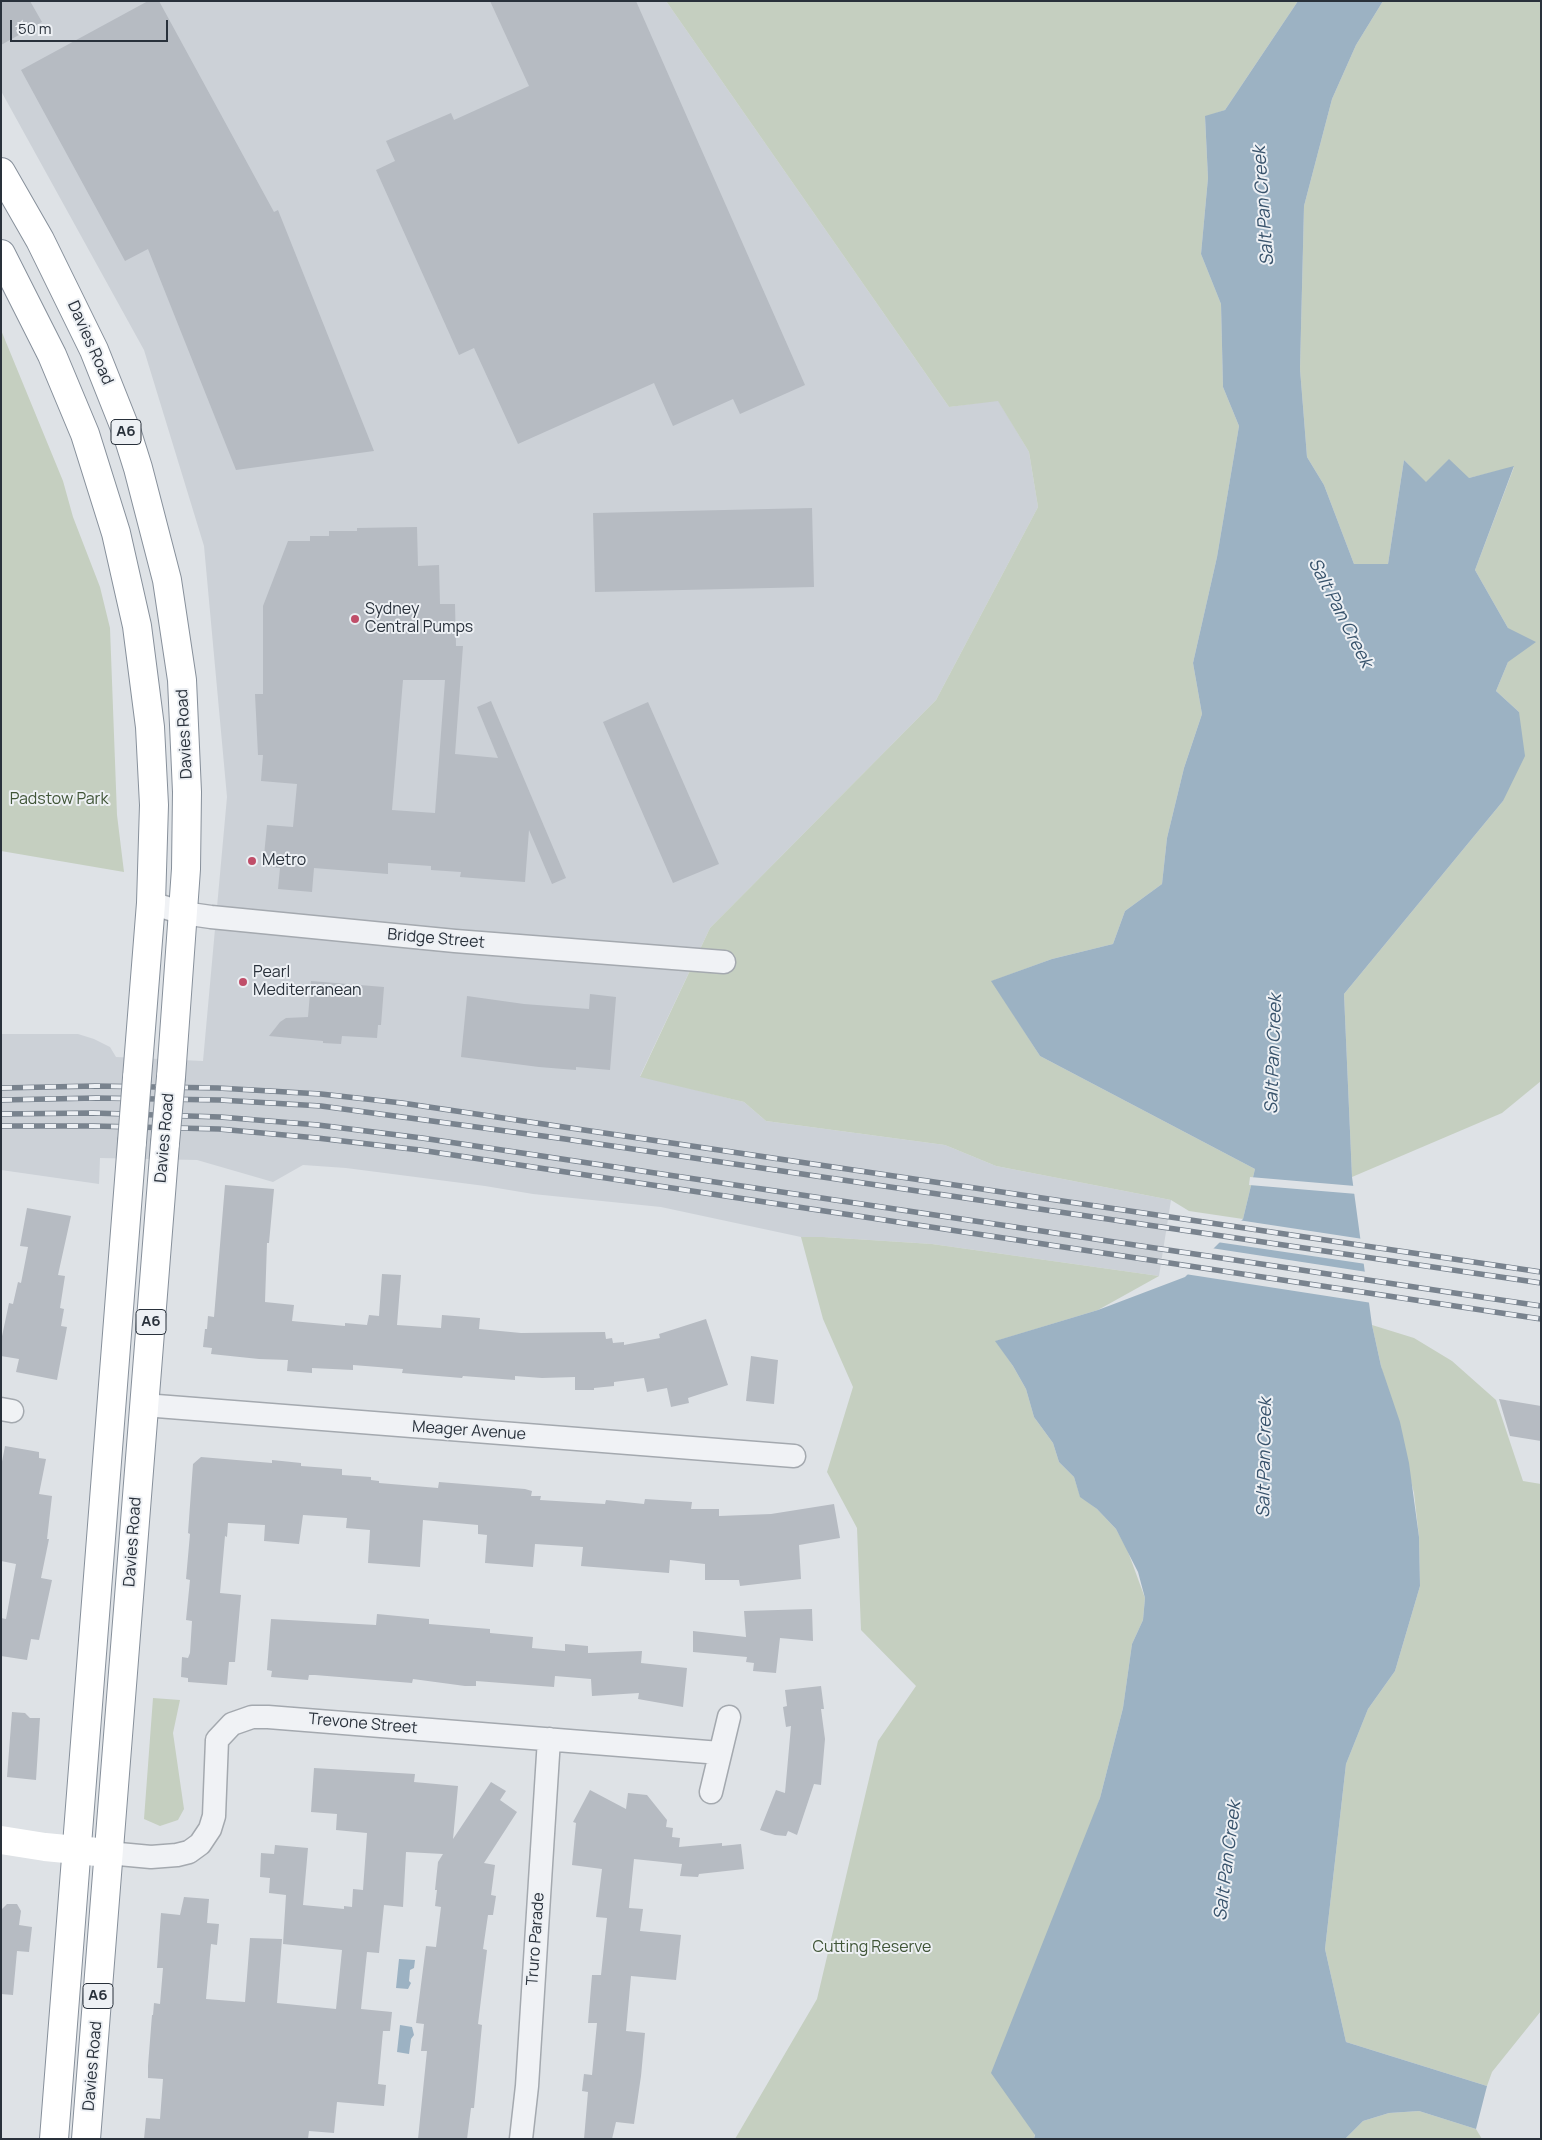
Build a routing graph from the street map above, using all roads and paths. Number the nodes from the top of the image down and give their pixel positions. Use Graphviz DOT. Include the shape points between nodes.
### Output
graph roads {
  1 [pos="1,172"];
  2 [pos="1,254"];
  3 [pos="150,903"];
  4 [pos="183,913"];
  5 [pos="724,962"];
  6 [pos="144,1405"];
  7 [pos="107,1447"];
  8 [pos="794,1456"];
  9 [pos="728,1717"];
  10 [pos="549,1739"];
  11 [pos="720,1753"];
  12 [pos="711,1792"];
  13 [pos="1,1840"];
  14 [pos="76,1850"];
  15 [pos="108,1853"];
  16 [pos="54,2139"];
  17 [pos="86,2139"];
  18 [pos="521,2139"];
  1 -- 4 [label="main road, Davies Road / A6" via="40,240 94,350 127,433 154,524 167,580 182,680 187,792"];
  2 -- 3 [label="main road, Davies Road / A6" via="52,354 75,409 101,480 126,571 137,626 150,727 154,805"];
  3 -- 4 [label="street, Bridge Street"];
  3 -- 7 [label="main road, Davies Road / A6, bridge"];
  4 -- 5 [label="street, Bridge Street" via="455,941"];
  4 -- 6 [label="main road, Davies Road / A6, bridge"];
  6 -- 7 [label="main road"];
  6 -- 8 [label="street, Meager Avenue"];
  6 -- 15 [label="main road, Davies Road / A6"];
  7 -- 14 [label="main road, Davies Road / A6"];
  9 -- 11 [label="street"];
  10 -- 11 [label="street, Trevone Street"];
  10 -- 15 [label="street, Trevone Street" via="268,1716 241,1719 217,1740 214,1816 200,1844 177,1856"];
  10 -- 18 [label="street, Truro Parade"];
  11 -- 12 [label="street"];
  13 -- 14 [label="main road"];
  14 -- 15 [label="main road"];
  14 -- 16 [label="main road, Davies Road / A6"];
  15 -- 17 [label="main road, Davies Road / A6"];
}
